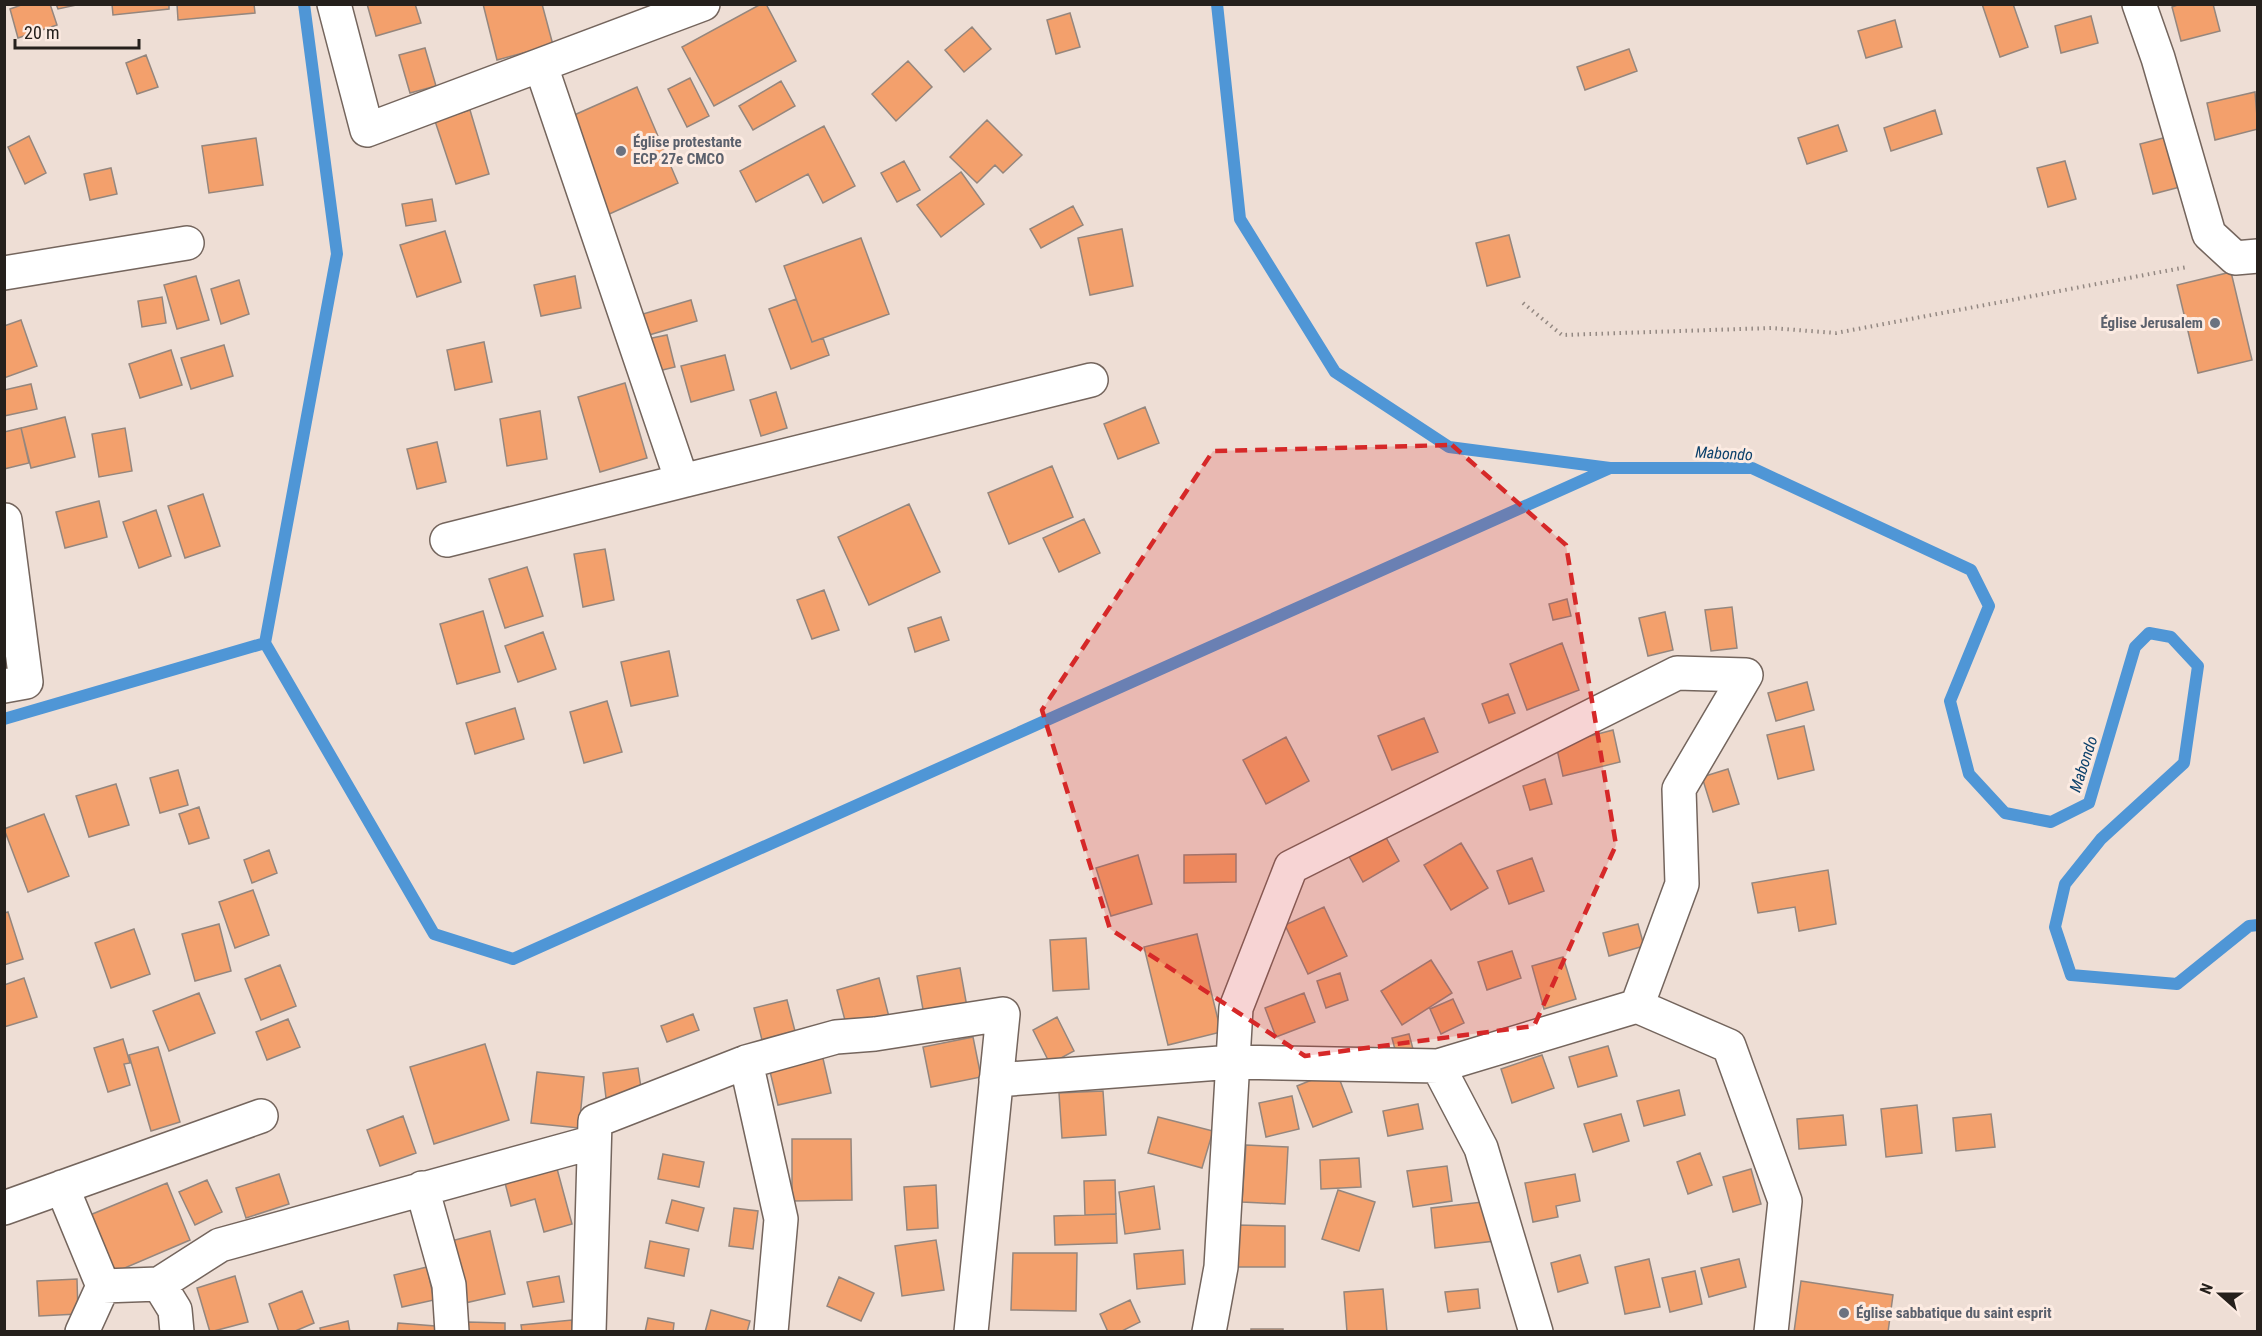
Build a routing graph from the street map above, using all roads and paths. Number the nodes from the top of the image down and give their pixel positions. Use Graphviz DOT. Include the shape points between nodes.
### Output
graph roads {
  1 [pos="334,4"];
  2 [pos="703,4"];
  3 [pos="2139,4"];
  4 [pos="541,66"];
  5 [pos="188,243"];
  6 [pos="2246,257"];
  7 [pos="4,273"];
  8 [pos="1523,303"];
  9 [pos="1091,380"];
  10 [pos="682,481"];
  11 [pos="5,520"];
  12 [pos="447,540"];
  13 [pos="4,686"];
  14 [pos="1637,1006"];
  15 [pos="746,1062"];
  16 [pos="1233,1062"];
  17 [pos="1438,1066"];
  18 [pos="996,1080"];
  19 [pos="261,1116"];
  20 [pos="594,1142"];
  21 [pos="62,1187"];
  22 [pos="422,1188"];
  23 [pos="4,1208"];
  24 [pos="159,1284"];
  25 [pos="104,1286"];
  26 [pos="82,1332"];
  27 [pos="177,1332"];
  28 [pos="452,1332"];
  29 [pos="589,1332"];
  30 [pos="771,1332"];
  31 [pos="971,1332"];
  32 [pos="1209,1332"];
  33 [pos="1536,1332"];
  34 [pos="1771,1332"];
  1 -- 4 [label="street" via="367,130"];
  2 -- 4 [label="street"];
  3 -- 6 [label="street" via="2209,234"];
  4 -- 10 [label="street"];
  5 -- 7 [label="street"];
  6 -- 8 [label="path" via="1836,333 1771,328 1562,335"];
  9 -- 10 [label="street"];
  10 -- 12 [label="street"];
  11 -- 13 [label="street" via="26,682"];
  14 -- 16 [label="street" via="1682,884 1679,789 1746,675 1677,673 1292,867 1236,1008"];
  14 -- 17 [label="street"];
  14 -- 34 [label="street" via="1729,1046 1785,1201"];
  15 -- 18 [label="street" via="836,1036 875,1034 1003,1014"];
  15 -- 20 [label="street" via="595,1121"];
  15 -- 30 [label="street" via="781,1220"];
  16 -- 17 [label="street"];
  16 -- 18 [label="street"];
  16 -- 32 [label="street" via="1221,1267"];
  17 -- 33 [label="street" via="1481,1148"];
  18 -- 31 [label="street"];
  19 -- 21 [label="street"];
  20 -- 22 [label="street"];
  20 -- 29 [label="street"];
  21 -- 23 [label="street"];
  21 -- 25 [label="street"];
  22 -- 24 [label="street" via="220,1245"];
  22 -- 28 [label="street" via="449,1285"];
  24 -- 25 [label="street"];
  24 -- 27 [label="street" via="175,1310"];
  25 -- 26 [label="street"];
}
